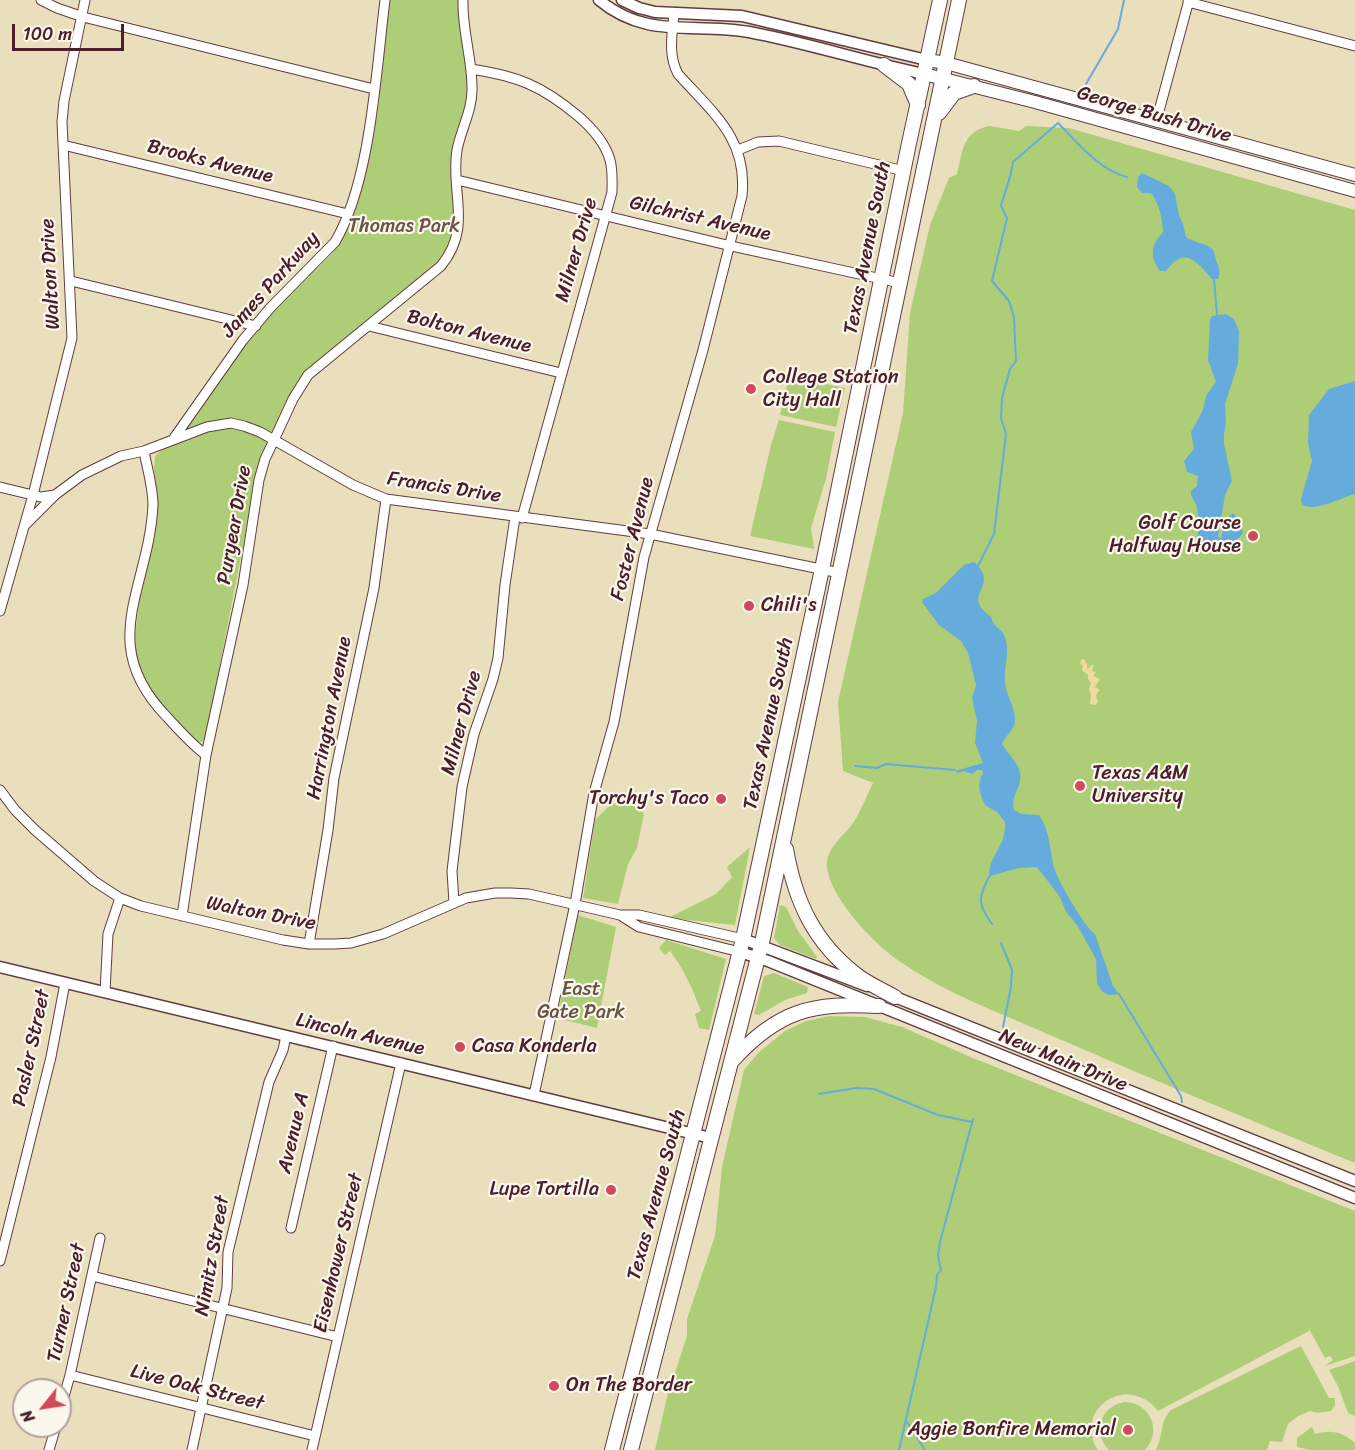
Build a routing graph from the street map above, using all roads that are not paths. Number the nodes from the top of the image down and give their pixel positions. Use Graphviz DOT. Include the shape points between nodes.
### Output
graph roads {
  1 [pos="41,0"];
  2 [pos="85,0"];
  3 [pos="385,0"];
  4 [pos="463,0"];
  5 [pos="599,0"];
  6 [pos="622,0"];
  7 [pos="940,0"];
  8 [pos="960,0"];
  9 [pos="1188,1"];
  10 [pos="674,14"];
  11 [pos="83,17"];
  12 [pos="672,28"];
  13 [pos="1355,46"];
  14 [pos="946,63"];
  15 [pos="884,65"];
  16 [pos="926,67"];
  17 [pos="471,69"];
  18 [pos="943,77"];
  19 [pos="974,86"];
  20 [pos="374,89"];
  21 [pos="918,105"];
  22 [pos="1089,117"];
  23 [pos="935,120"];
  24 [pos="1156,122"];
  25 [pos="63,145"];
  26 [pos="738,150"];
  27 [pos="1277,170"];
  28 [pos="904,171"];
  29 [pos="1355,175"];
  30 [pos="458,180"];
  31 [pos="1355,182"];
  32 [pos="1355,191"];
  33 [pos="348,214"];
  34 [pos="605,216"];
  35 [pos="731,246"];
  36 [pos="882,278"];
  37 [pos="71,281"];
  38 [pos="900,283"];
  39 [pos="256,326"];
  40 [pos="369,326"];
  41 [pos="561,373"];
  42 [pos="174,438"];
  43 [pos="274,440"];
  44 [pos="144,451"];
  45 [pos="0,487"];
  46 [pos="33,495"];
  47 [pos="55,495"];
  48 [pos="386,499"];
  49 [pos="519,518"];
  50 [pos="24,527"];
  51 [pos="650,534"];
  52 [pos="822,569"];
  53 [pos="840,573"];
  54 [pos="0,611"];
  55 [pos="788,729"];
  56 [pos="807,734"];
  57 [pos="207,755"];
  58 [pos="0,790"];
  59 [pos="784,842"];
  60 [pos="120,898"];
  61 [pos="454,903"];
  62 [pos="575,904"];
  63 [pos="620,915"];
  64 [pos="183,916"];
  65 [pos="309,944"];
  66 [pos="741,945"];
  67 [pos="759,951"];
  68 [pos="0,967"];
  69 [pos="65,983"];
  70 [pos="105,992"];
  71 [pos="894,997"];
  72 [pos="879,1006"];
  73 [pos="286,1036"];
  74 [pos="333,1046"];
  75 [pos="731,1062"];
  76 [pos="401,1063"];
  77 [pos="1081,1071"];
  78 [pos="1076,1086"];
  79 [pos="534,1095"];
  80 [pos="693,1134"];
  81 [pos="711,1138"];
  82 [pos="1257,1142"];
  83 [pos="1252,1156"];
  84 [pos="1355,1181"];
  85 [pos="1355,1198"];
  86 [pos="291,1228"];
  87 [pos="100,1238"];
  88 [pos="0,1261"];
  89 [pos="92,1276"];
  90 [pos="223,1307"];
  91 [pos="339,1337"];
  92 [pos="638,1345"];
  93 [pos="657,1350"];
  94 [pos="70,1376"];
  95 [pos="202,1407"];
  96 [pos="315,1436"];
  97 [pos="192,1450"];
  98 [pos="312,1450"];
  99 [pos="612,1450"];
  100 [pos="631,1450"];
  1 -- 11 [label="street"];
  2 -- 11 [label="street, Walton Drive"];
  3 -- 20 [label="street, James Parkway"];
  4 -- 17 [label="street, Puryear Drive"];
  5 -- 12 [label="street" via="626,17"];
  6 -- 10 [label="street" via="639,8"];
  7 -- 16 [label="main road, Texas Avenue South"];
  8 -- 14 [label="main road, Texas Avenue South"];
  9 -- 13 [label="street"];
  9 -- 24 [label="street"];
  10 -- 12 [label="street, Foster Avenue"];
  10 -- 16 [label="street" via="742,16"];
  11 -- 20 [label="street"];
  11 -- 25 [label="street, Walton Drive" via="64,101"];
  12 -- 15 [label="street" via="748,32"];
  12 -- 26 [label="street, Foster Avenue" via="671,55 678,74 721,121"];
  14 -- 16 [label="main road, George Bush Drive"];
  14 -- 18 [label="main road, Texas Avenue South"];
  14 -- 24 [label="main road, George Bush Drive"];
  15 -- 16 [label="street"];
  15 -- 21 [label="main road" via="909,84"];
  16 -- 18 [label="main road, George Bush Drive"];
  16 -- 21 [label="main road, Texas Avenue South"];
  17 -- 30 [label="street, Puryear Drive" via="472,89 457,149"];
  17 -- 34 [label="street, Milner Drive" via="507,76 544,90 598,136 611,162 612,192"];
  18 -- 19 [label="main road, George Bush Drive"];
  18 -- 23 [label="main road, Texas Avenue South"];
  19 -- 22 [label="main road, George Bush Drive"];
  19 -- 23 [label="main road" via="954,93"];
  20 -- 33 [label="street, James Parkway" via="363,160"];
  21 -- 28 [label="main road, Texas Avenue South"];
  22 -- 24 [label="main road" via="1103,114 1151,126"];
  22 -- 27 [label="main road, George Bush Drive"];
  23 -- 38 [label="main road, Texas Avenue South"];
  24 -- 29 [label="main road, George Bush Drive"];
  25 -- 33 [label="street, Brooks Avenue"];
  25 -- 37 [label="street, Walton Drive"];
  26 -- 28 [label="street" via="758,142 779,141"];
  26 -- 35 [label="street, Foster Avenue" via="744,180"];
  27 -- 31 [label="main road" via="1284,163"];
  27 -- 32 [label="main road, George Bush Drive"];
  28 -- 36 [label="main road, Texas Avenue South"];
  30 -- 34 [label="street, Gilchrist Avenue"];
  30 -- 40 [label="street, Puryear Drive" via="457,237 451,254"];
  33 -- 39 [label="street, James Parkway" via="334,242"];
  34 -- 35 [label="street, Gilchrist Avenue"];
  34 -- 41 [label="street, Milner Drive"];
  35 -- 36 [label="street, Gilchrist Avenue"];
  35 -- 51 [label="street, Foster Avenue"];
  36 -- 38 [label="street, Gilchrist Avenue"];
  36 -- 52 [label="main road, Texas Avenue South"];
  37 -- 39 [label="street"];
  37 -- 46 [label="street, Walton Drive" via="72,338"];
  38 -- 53 [label="main road, Texas Avenue South"];
  39 -- 42 [label="street, James Parkway"];
  40 -- 41 [label="street, Bolton Avenue"];
  40 -- 43 [label="street, Puryear Drive" via="308,375"];
  41 -- 49 [label="street, Milner Drive"];
  42 -- 43 [label="street, Francis Drive" via="231,423"];
  42 -- 44 [label="street, Francis Drive"];
  43 -- 48 [label="street, Francis Drive"];
  43 -- 57 [label="street, Puryear Drive" via="259,480 243,585"];
  44 -- 47 [label="street, Francis Drive" via="113,459"];
  44 -- 57 [label="street" via="153,503 131,617 130,654 153,704 193,746"];
  45 -- 46 [label="street"];
  46 -- 47 [label="street"];
  46 -- 50 [label="street, Walton Drive"];
  47 -- 50 [label="street, Francis Drive"];
  48 -- 49 [label="street, Francis Drive"];
  48 -- 65 [label="street, Harrington Avenue" via="374,588 334,778"];
  49 -- 51 [label="street, Francis Drive"];
  49 -- 61 [label="street, Milner Drive" via="505,585 494,679 474,734 462,787 452,871"];
  50 -- 54 [label="street, Walton Drive"];
  51 -- 52 [label="street, Francis Drive"];
  51 -- 62 [label="street, Foster Avenue" via="614,722 594,793"];
  52 -- 53 [label="street, Francis Drive"];
  52 -- 55 [label="main road, Texas Avenue South"];
  53 -- 56 [label="main road, Texas Avenue South"];
  55 -- 56 [label="main road"];
  55 -- 66 [label="main road, Texas Avenue South"];
  56 -- 59 [label="main road, Texas Avenue South"];
  57 -- 64 [label="street, Puryear Drive"];
  58 -- 60 [label="street, Walton Drive" via="35,830"];
  59 -- 67 [label="main road, Texas Avenue South"];
  59 -- 71 [label="main road" via="795,892 814,930 851,970"];
  60 -- 64 [label="street, Walton Drive"];
  60 -- 70 [label="street" via="108,934"];
  61 -- 62 [label="street, Walton Drive" via="479,895 511,893"];
  61 -- 65 [label="street, Walton Drive" via="366,939"];
  62 -- 63 [label="street, Walton Drive"];
  62 -- 79 [label="street, Foster Avenue"];
  63 -- 66 [label="street, Walton Drive" via="639,915"];
  63 -- 66 [label="street, Walton Drive" via="639,927"];
  64 -- 65 [label="street, Walton Drive"];
  66 -- 67 [label="street"];
  66 -- 80 [label="main road, Texas Avenue South"];
  67 -- 71 [label="street, New Main Drive"];
  67 -- 72 [label="street, New Main Drive"];
  67 -- 75 [label="main road, Texas Avenue South"];
  68 -- 69 [label="street, Lincoln Avenue"];
  69 -- 70 [label="street, Lincoln Avenue"];
  69 -- 88 [label="street, Pasler Street" via="51,1057"];
  70 -- 73 [label="street, Lincoln Avenue"];
  71 -- 77 [label="street, New Main Drive"];
  72 -- 75 [label="main road" via="834,1005 795,1014 755,1037"];
  72 -- 78 [label="street, New Main Drive"];
  73 -- 74 [label="street, Lincoln Avenue"];
  73 -- 90 [label="street, Nimitz Street" via="268,1082 243,1186 228,1252"];
  74 -- 76 [label="street, Lincoln Avenue"];
  74 -- 86 [label="street, Avenue A"];
  75 -- 81 [label="main road, Texas Avenue South"];
  76 -- 79 [label="street, Lincoln Avenue"];
  76 -- 91 [label="street, Eisenhower Street"];
  77 -- 78 [label="street"];
  77 -- 82 [label="street, New Main Drive"];
  78 -- 83 [label="street, New Main Drive"];
  79 -- 80 [label="street, Lincoln Avenue"];
  80 -- 81 [label="street, Lincoln Avenue"];
  80 -- 92 [label="main road, Texas Avenue South"];
  81 -- 93 [label="main road, Texas Avenue South"];
  82 -- 83 [label="street"];
  82 -- 84 [label="street, New Main Drive"];
  83 -- 85 [label="street, New Main Drive"];
  87 -- 89 [label="street, Turner Street"];
  89 -- 90 [label="street"];
  89 -- 94 [label="street, Turner Street"];
  90 -- 91 [label="street"];
  90 -- 95 [label="street, Nimitz Street"];
  91 -- 96 [label="street, Eisenhower Street"];
  92 -- 93 [label="main road"];
  92 -- 99 [label="main road, Texas Avenue South"];
  93 -- 100 [label="main road, Texas Avenue South"];
  94 -- 95 [label="street, Live Oak Street"];
  95 -- 96 [label="street, Live Oak Street"];
  95 -- 97 [label="street, Nimitz Street"];
  96 -- 98 [label="street, Eisenhower Street"];
}
